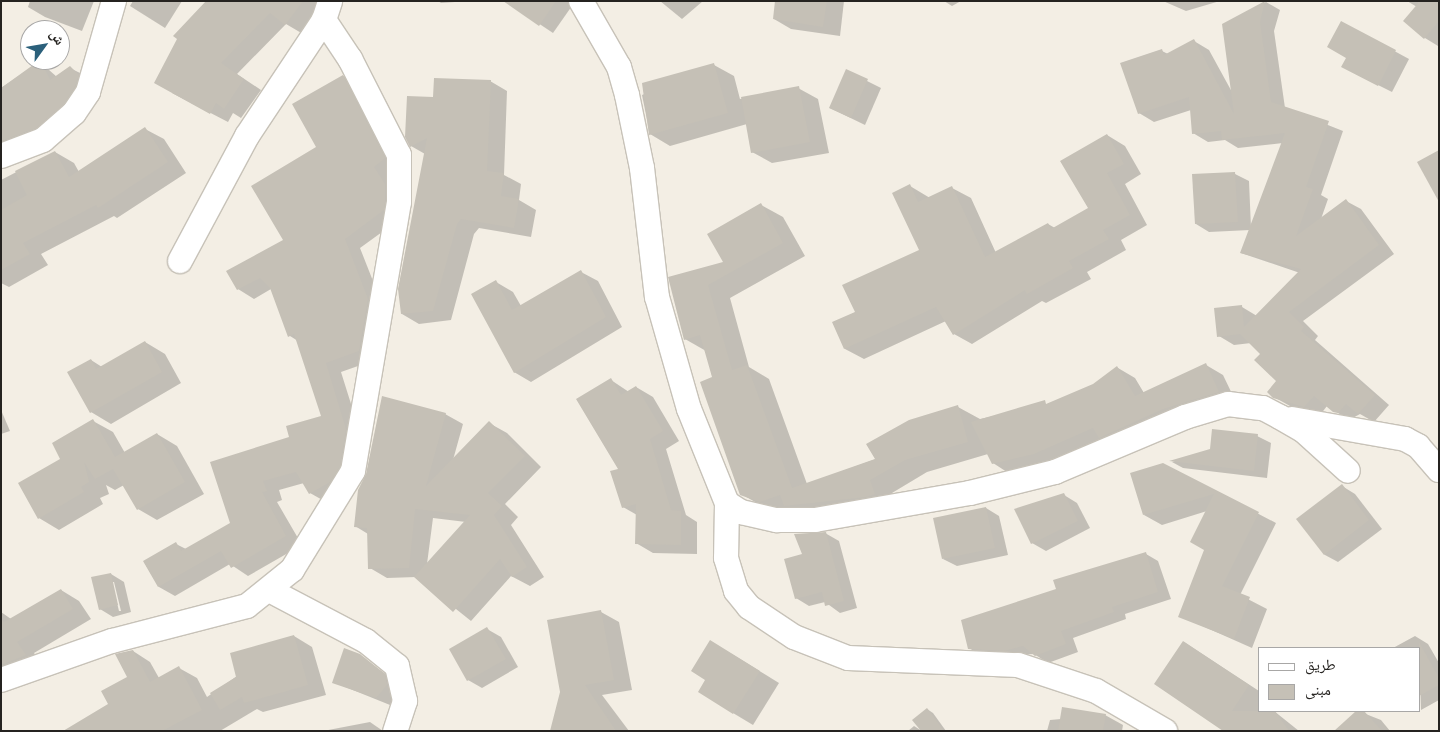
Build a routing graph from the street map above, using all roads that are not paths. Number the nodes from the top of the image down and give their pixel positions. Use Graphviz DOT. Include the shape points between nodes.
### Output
graph roads {
  1 [pos="114,1"];
  2 [pos="581,1"];
  3 [pos="327,11"];
  4 [pos="1,156"];
  5 [pos="180,261"];
  6 [pos="1280,417"];
  7 [pos="1439,470"];
  8 [pos="1348,471"];
  9 [pos="727,503"];
  10 [pos="271,591"];
  11 [pos="1,680"];
  12 [pos="395,731"];
  13 [pos="1165,731"];
  1 -- 4 [label="street" via="88,92 74,113 49,136"];
  2 -- 9 [label="street" via="615,59 627,95 642,168 657,297 689,408"];
  3 -- 5 [label="street" via="246,136"];
  3 -- 10 [label="street" via="396,148 399,202 353,471 292,570"];
  6 -- 7 [label="street" via="1405,439 1418,446"];
  6 -- 8 [label="street" via="1304,430"];
  6 -- 9 [label="street" via="1263,408 1228,404 1184,417 1055,472 862,513 777,520 754,517"];
  9 -- 13 [label="street" via="726,558 736,591 749,607 794,636 848,658 984,661 1027,668 1096,692"];
  10 -- 11 [label="street" via="214,617 112,641"];
  10 -- 12 [label="street" via="357,636 397,666 405,701"];
}
